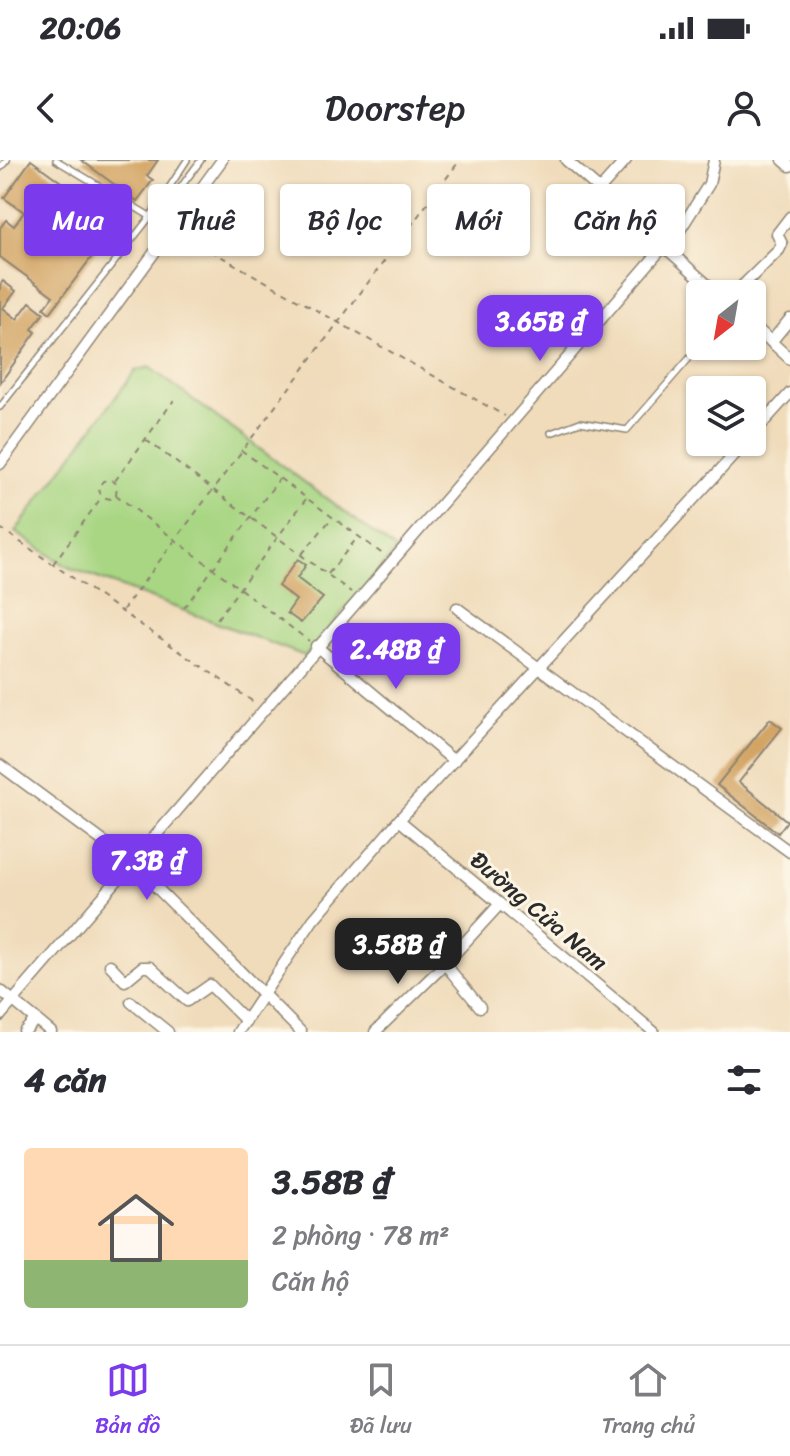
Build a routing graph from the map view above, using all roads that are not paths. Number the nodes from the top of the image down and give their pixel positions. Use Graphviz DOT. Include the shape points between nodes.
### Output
graph roads {
  1 [pos="7,160"];
  2 [pos="56,160"];
  3 [pos="187,160"];
  4 [pos="201,160"];
  5 [pos="222,160"];
  6 [pos="566,160"];
  7 [pos="626,160"];
  8 [pos="714,160"];
  9 [pos="783,160"];
  10 [pos="790,166"];
  11 [pos="0,168"];
  12 [pos="171,184"];
  13 [pos="183,184"];
  14 [pos="594,184"];
  15 [pos="604,184"];
  16 [pos="148,216"];
  17 [pos="790,217"];
  18 [pos="685,219"];
  19 [pos="148,220"];
  20 [pos="658,256"];
  21 [pos="676,256"];
  22 [pos="703,280"];
  23 [pos="748,280"];
  24 [pos="790,319"];
  25 [pos="766,337"];
  26 [pos="771,342"];
  27 [pos="790,359"];
  28 [pos="688,360"];
  29 [pos="788,399"];
  30 [pos="0,407"];
  31 [pos="766,421"];
  32 [pos="551,433"];
  33 [pos="733,456"];
  34 [pos="0,464"];
  35 [pos="457,608"];
  36 [pos="316,646"];
  37 [pos="539,666"];
  38 [pos="454,761"];
  39 [pos="0,765"];
  40 [pos="399,820"];
  41 [pos="790,852"];
  42 [pos="131,862"];
  43 [pos="500,904"];
  44 [pos="445,964"];
  45 [pos="110,965"];
  46 [pos="0,990"];
  47 [pos="263,993"];
  48 [pos="13,1000"];
  49 [pos="131,1002"];
  50 [pos="480,1007"];
  51 [pos="0,1016"];
  52 [pos="36,1019"];
  53 [pos="246,1021"];
  54 [pos="24,1032"];
  55 [pos="51,1032"];
  56 [pos="168,1032"];
  57 [pos="238,1032"];
  58 [pos="301,1032"];
  59 [pos="375,1032"];
  60 [pos="654,1032"];
  1 -- 11 [label="lane"];
  2 -- 16 [label="lane"];
  3 -- 12 [label="lane"];
  4 -- 13 [label="lane"];
  5 -- 34 [label="street"];
  6 -- 14 [label="street"];
  7 -- 15 [label="street"];
  8 -- 18 [label="street" via="709,184"];
  9 -- 10 [label="street"];
  17 -- 23 [label="street" via="777,234 779,250"];
  19 -- 30 [label="lane"];
  20 -- 36 [label="street"];
  21 -- 22 [label="street"];
  24 -- 26 [label="street"];
  25 -- 26 [label="street"];
  26 -- 27 [label="street"];
  28 -- 32 [label="lane" via="627,430 580,422"];
  29 -- 31 [label="street"];
  33 -- 37 [label="street"];
  35 -- 37 [label="street"];
  36 -- 38 [label="street"];
  36 -- 42 [label="street"];
  37 -- 38 [label="street"];
  37 -- 41 [label="street"];
  38 -- 40 [label="street"];
  39 -- 42 [label="street"];
  40 -- 43 [label="street, Đường Cửa Nam"];
  40 -- 47 [label="street" via="313,920"];
  42 -- 47 [label="street"];
  42 -- 48 [label="street"];
  43 -- 44 [label="street"];
  43 -- 60 [label="street, Đường Cửa Nam"];
  44 -- 50 [label="street"];
  44 -- 59 [label="street"];
  45 -- 53 [label="street" via="125,981 150,967 187,1001 210,985"];
  46 -- 48 [label="street"];
  47 -- 53 [label="street"];
  47 -- 58 [label="street"];
  48 -- 51 [label="street"];
  48 -- 52 [label="street"];
  49 -- 56 [label="street"];
  52 -- 54 [label="street"];
  52 -- 55 [label="street"];
  53 -- 57 [label="street"];
}
